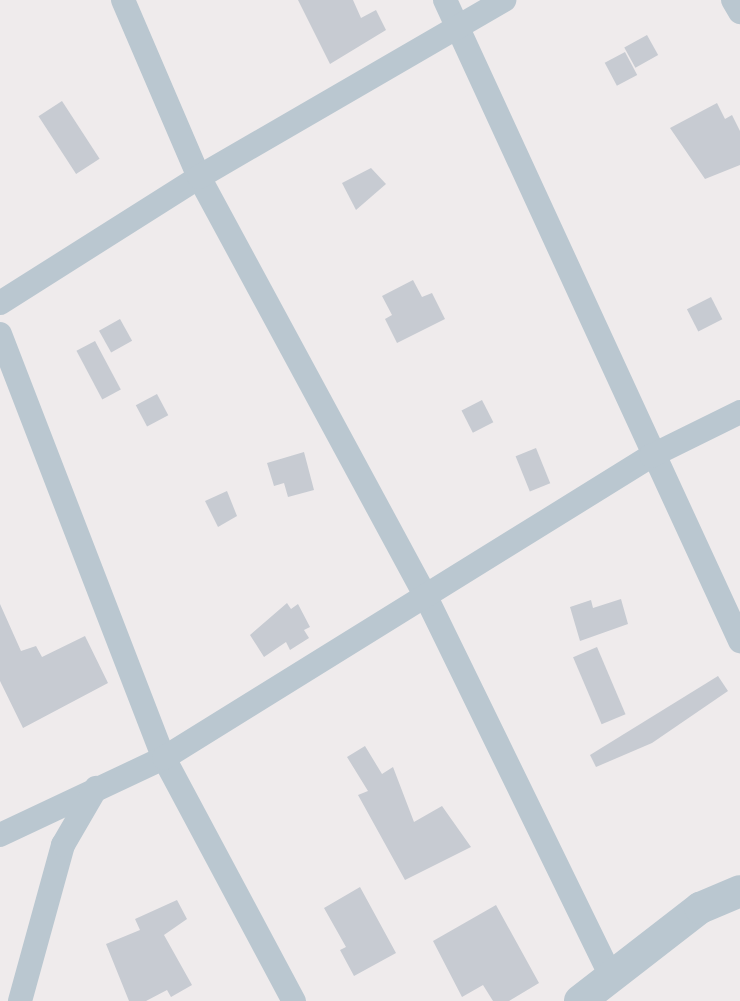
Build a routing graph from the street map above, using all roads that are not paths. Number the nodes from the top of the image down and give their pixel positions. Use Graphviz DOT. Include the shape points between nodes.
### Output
graph roads {
  1 [pos="123,0"];
  2 [pos="445,0"];
  3 [pos="504,0"];
  4 [pos="733,0"];
  5 [pos="740,12"];
  6 [pos="459,28"];
  7 [pos="199,177"];
  8 [pos="0,303"];
  9 [pos="0,334"];
  10 [pos="740,412"];
  11 [pos="651,456"];
  12 [pos="426,597"];
  13 [pos="740,641"];
  14 [pos="164,758"];
  15 [pos="96,788"];
  16 [pos="0,835"];
  17 [pos="740,891"];
  18 [pos="611,977"];
  19 [pos="20,1001"];
  20 [pos="294,1001"];
  21 [pos="580,1001"];
  1 -- 7 [label="street"];
  2 -- 6 [label="street"];
  3 -- 6 [label="street"];
  4 -- 5 [label="street"];
  6 -- 7 [label="street"];
  6 -- 11 [label="street"];
  7 -- 8 [label="street"];
  7 -- 12 [label="street"];
  9 -- 14 [label="street"];
  10 -- 11 [label="street"];
  11 -- 12 [label="street"];
  11 -- 13 [label="street"];
  12 -- 14 [label="street"];
  12 -- 18 [label="street"];
  14 -- 15 [label="street"];
  14 -- 20 [label="street"];
  15 -- 16 [label="street"];
  15 -- 19 [label="street" via="63,845"];
  17 -- 18 [label="street" via="700,908"];
  18 -- 21 [label="street"];
}
